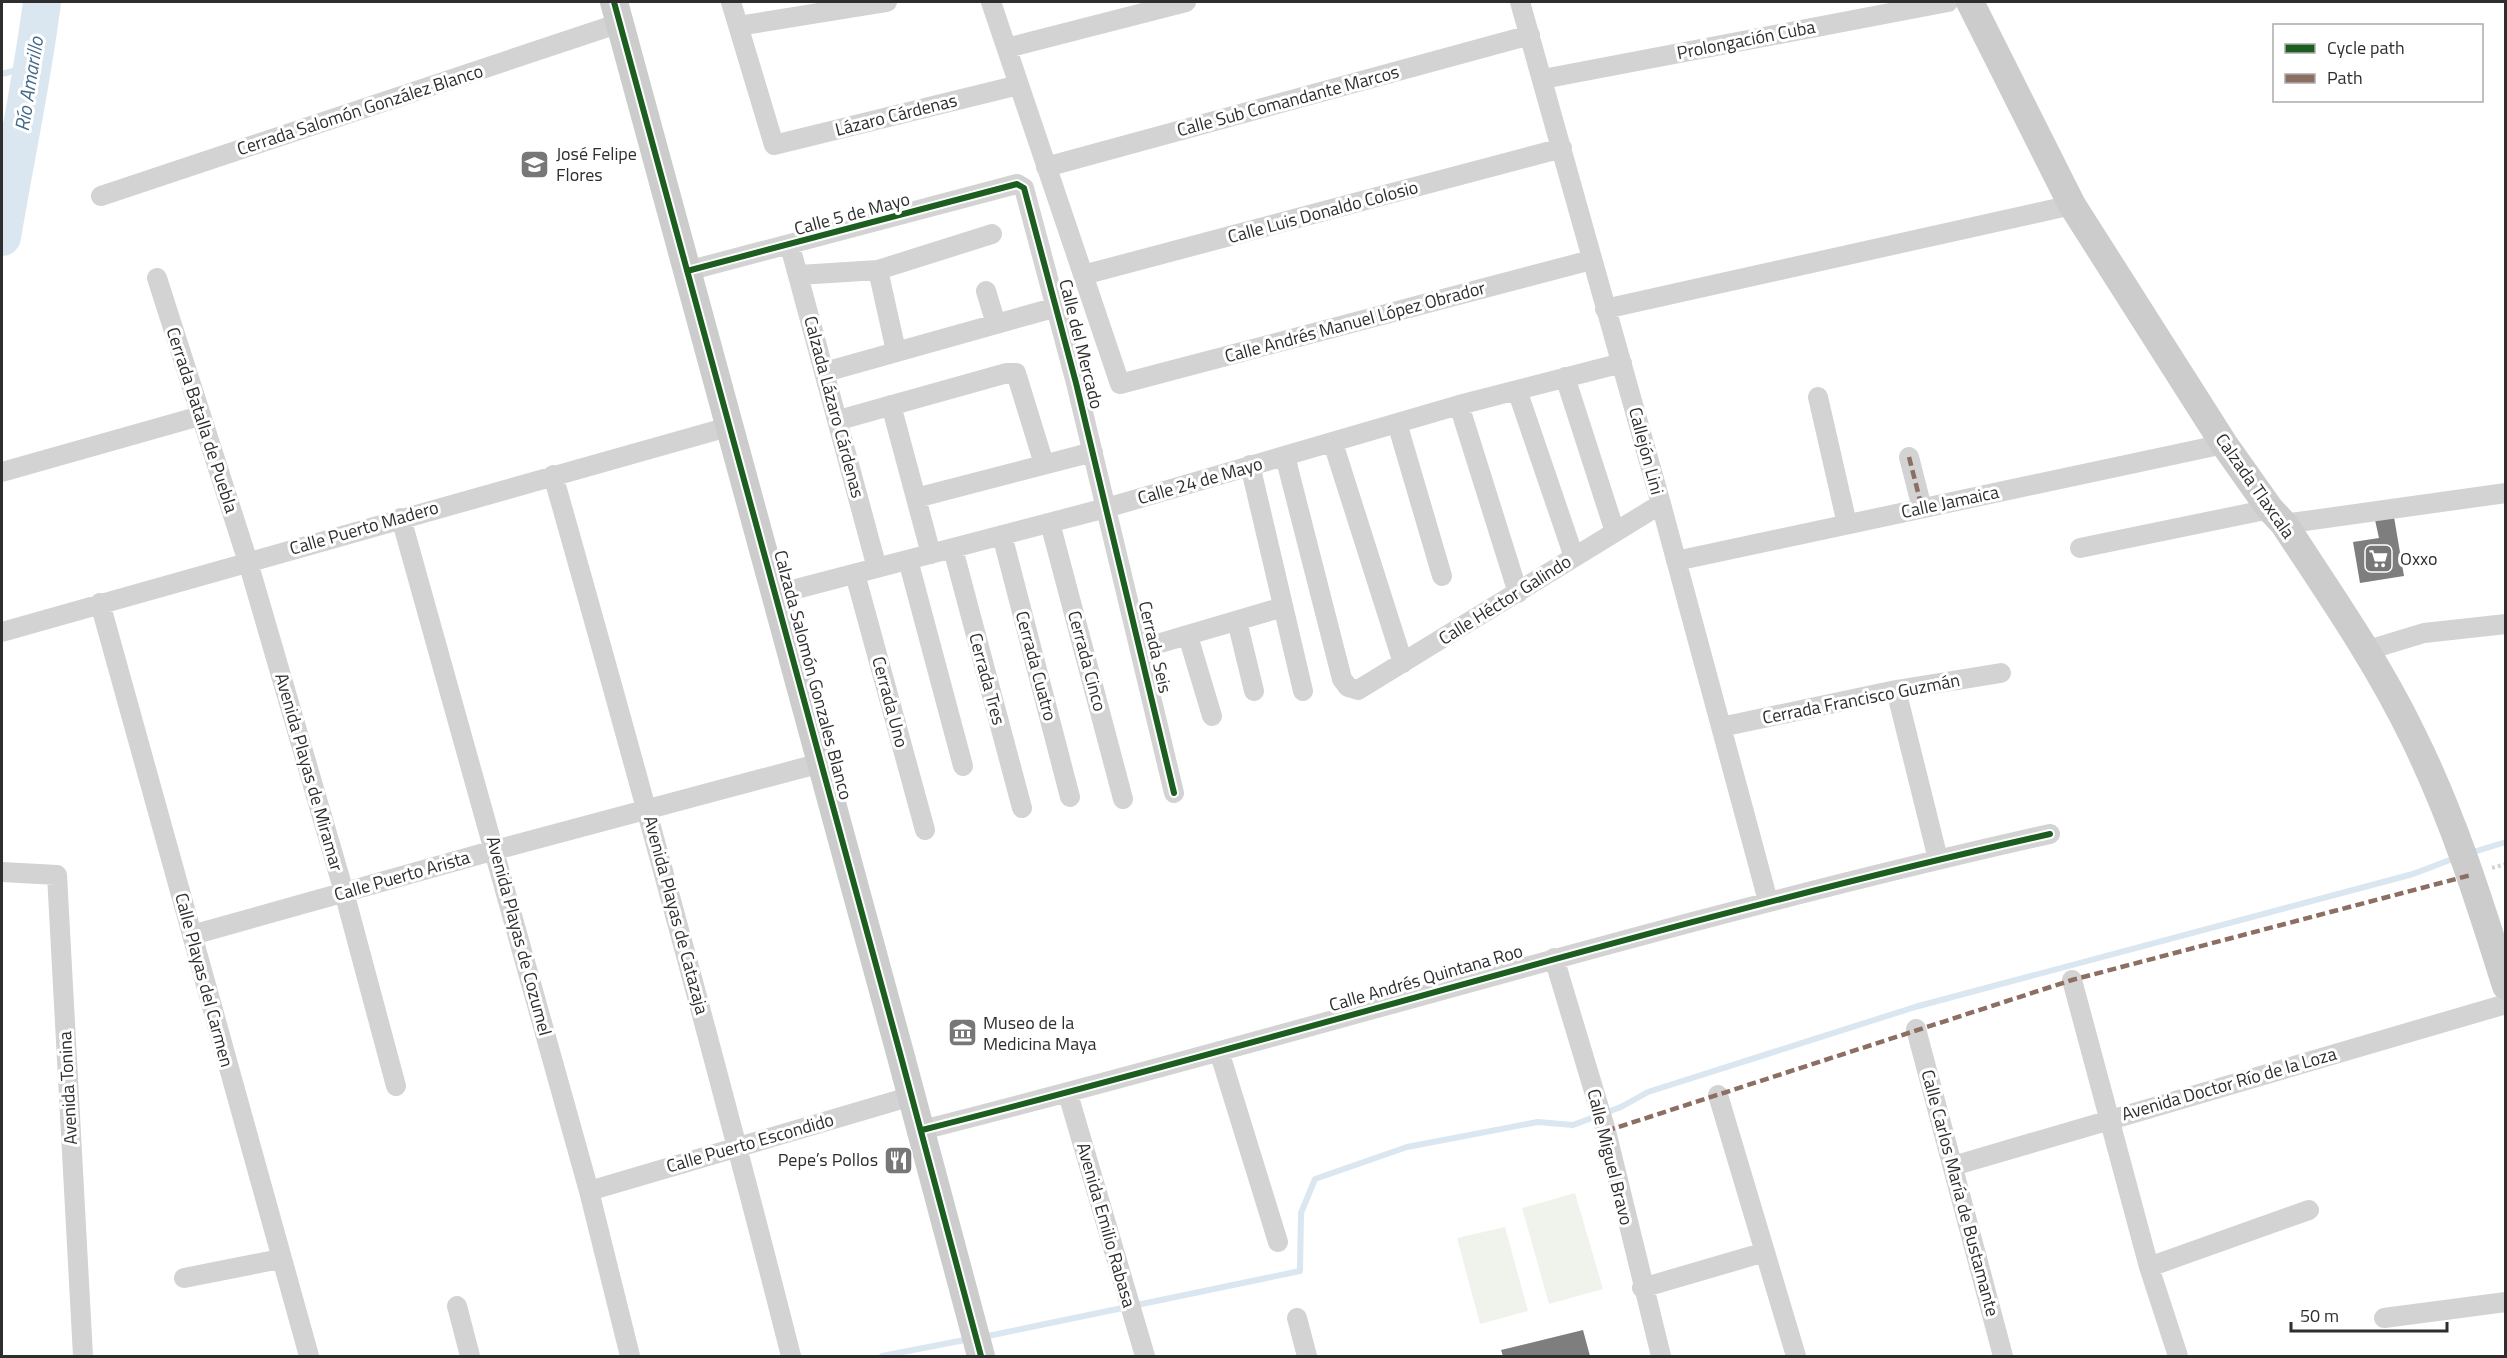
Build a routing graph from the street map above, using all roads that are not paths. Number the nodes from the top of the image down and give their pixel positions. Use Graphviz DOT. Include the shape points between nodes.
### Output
graph roads {
  1 [pos="732,2"];
  2 [pos="887,2"];
  3 [pos="991,2"];
  4 [pos="1186,2"];
  5 [pos="1520,2"];
  6 [pos="1948,2"];
  7 [pos="1970,2"];
  8 [pos="617,12"];
  9 [pos="738,26"];
  10 [pos="1530,35"];
  11 [pos="1007,48"];
  12 [pos="1543,79"];
  13 [pos="1019,85"];
  14 [pos="1562,148"];
  15 [pos="1046,167"];
  16 [pos="1024,188"];
  17 [pos="100,196"];
  18 [pos="2072,205"];
  19 [pos="992,234"];
  20 [pos="790,246"];
  21 [pos="1591,260"];
  22 [pos="878,270"];
  23 [pos="687,271"];
  24 [pos="799,275"];
  25 [pos="1083,275"];
  26 [pos="157,278"];
  27 [pos="986,291"];
  28 [pos="1057,307"];
  29 [pos="1605,309"];
  30 [pos="996,324"];
  31 [pos="896,351"];
  32 [pos="1622,363"];
  33 [pos="825,372"];
  34 [pos="1565,377"];
  35 [pos="1120,384"];
  36 [pos="1517,390"];
  37 [pos="1818,397"];
  38 [pos="891,405"];
  39 [pos="1459,405"];
  40 [pos="200,416"];
  41 [pos="839,420"];
  42 [pos="1397,423"];
  43 [pos="728,427"];
  44 [pos="1334,442"];
  45 [pos="2224,444"];
  46 [pos="1093,452"];
  47 [pos="1285,456"];
  48 [pos="1909,457"];
  49 [pos="1044,464"];
  50 [pos="1250,465"];
  51 [pos="2,472"];
  52 [pos="553,475"];
  53 [pos="2505,493"];
  54 [pos="916,498"];
  55 [pos="1661,504"];
  56 [pos="1106,508"];
  57 [pos="1922,508"];
  58 [pos="2277,517"];
  59 [pos="401,518"];
  60 [pos="1050,523"];
  61 [pos="1847,524"];
  62 [pos="1615,532"];
  63 [pos="1002,535"];
  64 [pos="2080,548"];
  65 [pos="953,549"];
  66 [pos="931,554"];
  67 [pos="1574,557"];
  68 [pos="908,560"];
  69 [pos="1676,561"];
  70 [pos="248,562"];
  71 [pos="877,568"];
  72 [pos="855,574"];
  73 [pos="1442,576"];
  74 [pos="1518,593"];
  75 [pos="777,594"];
  76 [pos="100,603"];
  77 [pos="1283,607"];
  78 [pos="1237,621"];
  79 [pos="2505,624"];
  80 [pos="2,632"];
  81 [pos="1188,636"];
  82 [pos="1140,649"];
  83 [pos="2368,650"];
  84 [pos="1402,663"];
  85 [pos="2001,673"];
  86 [pos="1896,690"];
  87 [pos="1254,691"];
  88 [pos="1303,691"];
  89 [pos="1212,716"];
  90 [pos="1721,727"];
  91 [pos="821,763"];
  92 [pos="963,766"];
  93 [pos="1173,793"];
  94 [pos="1070,797"];
  95 [pos="1123,799"];
  96 [pos="647,808"];
  97 [pos="1022,808"];
  98 [pos="925,830"];
  99 [pos="2050,834"];
  100 [pos="495,850"];
  101 [pos="1938,859"];
  102 [pos="2,872"];
  103 [pos="344,892"];
  104 [pos="1768,901"];
  105 [pos="192,934"];
  106 [pos="1554,958"];
  107 [pos="2072,980"];
  108 [pos="2505,986"];
  109 [pos="2505,1004"];
  110 [pos="1916,1029"];
  111 [pos="1219,1051"];
  112 [pos="396,1086"];
  113 [pos="1068,1094"];
  114 [pos="1718,1095"];
  115 [pos="912,1096"];
  116 [pos="2110,1118"];
  117 [pos="922,1130"];
  118 [pos="738,1146"];
  119 [pos="1953,1166"];
  120 [pos="589,1191"];
  121 [pos="2309,1210"];
  122 [pos="1278,1242"];
  123 [pos="1765,1252"];
  124 [pos="280,1259"];
  125 [pos="2149,1266"];
  126 [pos="184,1278"];
  127 [pos="1642,1288"];
  128 [pos="2505,1302"];
  129 [pos="457,1306"];
  130 [pos="1297,1318"];
  131 [pos="2384,1318"];
  132 [pos="82,1356"];
  133 [pos="309,1356"];
  134 [pos="470,1356"];
  135 [pos="630,1356"];
  136 [pos="791,1356"];
  137 [pos="981,1356"];
  138 [pos="1145,1356"];
  139 [pos="1307,1356"];
  140 [pos="1661,1356"];
  141 [pos="1796,1356"];
  142 [pos="2003,1356"];
  143 [pos="2178,1356"];
  1 -- 9 [label="street"];
  2 -- 9 [label="street"];
  3 -- 11 [label="street, Calle del Mercado"];
  4 -- 11 [label="street"];
  5 -- 10 [label="street, Callejón Lini"];
  6 -- 12 [label="street, Prolongación Cuba"];
  7 -- 18 [label="street, Calzada Tlaxcala"];
  8 -- 17 [label="street, Cerrada Salomón González Blanco"];
  8 -- 23 [label="street, Calzada Salomón Gonzales Blanco"];
  9 -- 13 [label="street, Lázaro Cárdenas" via="774,145"];
  10 -- 12 [label="street, Callejón Lini"];
  10 -- 15 [label="street, Calle Sub Comandante Marcos"];
  11 -- 13 [label="street, Calle del Mercado"];
  12 -- 14 [label="street, Callejón Lini"];
  13 -- 15 [label="street, Calle del Mercado"];
  14 -- 21 [label="street, Callejón Lini"];
  14 -- 25 [label="street, Calle Luis Donaldo Colosio"];
  15 -- 25 [label="street, Calle del Mercado"];
  16 -- 20 [label="street, Calle 5 de Mayo" via="1017,184"];
  16 -- 28 [label="street, Calle del Mercado"];
  18 -- 29 [label="street"];
  18 -- 45 [label="street, Calzada Tlaxcala"];
  19 -- 22 [label="street"];
  20 -- 23 [label="street, Calle 5 de Mayo"];
  20 -- 24 [label="street, Calzada Lázaro Cárdenas"];
  21 -- 29 [label="street, Callejón Lini"];
  21 -- 35 [label="street, Calle Andrés Manuel López Obrador"];
  22 -- 24 [label="street"];
  22 -- 31 [label="street"];
  23 -- 43 [label="street, Calzada Salomón Gonzales Blanco"];
  24 -- 33 [label="street, Calzada Lázaro Cárdenas"];
  25 -- 35 [label="street, Calle del Mercado"];
  26 -- 40 [label="street, Cerrada Batalla de Puebla"];
  27 -- 30 [label="street"];
  28 -- 30 [label="street"];
  28 -- 46 [label="street, Calle del Mercado"];
  29 -- 32 [label="street, Callejón Lini"];
  30 -- 31 [label="street"];
  31 -- 33 [label="street"];
  32 -- 34 [label="street, Calle 24 de Mayo"];
  32 -- 55 [label="street, Callejón Lini"];
  33 -- 41 [label="street, Calzada Lázaro Cárdenas"];
  34 -- 36 [label="street, Calle 24 de Mayo"];
  34 -- 62 [label="street"];
  36 -- 39 [label="street, Calle 24 de Mayo"];
  36 -- 67 [label="street"];
  37 -- 61 [label="street"];
  38 -- 41 [label="street"];
  38 -- 49 [label="street" via="1016,373"];
  38 -- 54 [label="street"];
  39 -- 42 [label="street, Calle 24 de Mayo"];
  39 -- 74 [label="street"];
  40 -- 51 [label="street"];
  40 -- 70 [label="street, Cerrada Batalla de Puebla"];
  41 -- 71 [label="street, Calzada Lázaro Cárdenas"];
  42 -- 44 [label="street, Calle 24 de Mayo"];
  42 -- 73 [label="street"];
  43 -- 52 [label="street, Calle Puerto Madero"];
  43 -- 75 [label="street, Calzada Salomón Gonzales Blanco"];
  44 -- 47 [label="street, Calle 24 de Mayo"];
  44 -- 84 [label="street"];
  45 -- 57 [label="street, Calle Jamaica"];
  45 -- 58 [label="street, Calzada Tlaxcala"];
  46 -- 49 [label="street"];
  46 -- 56 [label="street, Calle del Mercado"];
  47 -- 50 [label="street, Calle 24 de Mayo"];
  47 -- 84 [label="street, Calle Héctor Galindo" via="1342,678 1348,687 1358,690"];
  48 -- 57 [label="street"];
  49 -- 54 [label="street"];
  50 -- 56 [label="street, Calle 24 de Mayo"];
  50 -- 77 [label="street"];
  52 -- 59 [label="street, Calle Puerto Madero"];
  52 -- 96 [label="street, Avenida Playas de Catazaja"];
  53 -- 58 [label="street"];
  54 -- 66 [label="street"];
  55 -- 62 [label="street, Calle Héctor Galindo"];
  55 -- 69 [label="street, Callejón Lini"];
  56 -- 60 [label="street, Calle 24 de Mayo"];
  56 -- 82 [label="street, Cerrada Seis"];
  57 -- 61 [label="street, Calle Jamaica"];
  58 -- 64 [label="street"];
  58 -- 83 [label="street, Calzada Tlaxcala"];
  59 -- 70 [label="street, Calle Puerto Madero"];
  59 -- 100 [label="street, Avenida Playas de Cozumel"];
  60 -- 63 [label="street, Calle 24 de Mayo"];
  60 -- 95 [label="street, Cerrada Cinco"];
  61 -- 69 [label="street, Calle Jamaica"];
  62 -- 67 [label="street, Calle Héctor Galindo"];
  63 -- 65 [label="street, Calle 24 de Mayo"];
  63 -- 94 [label="street, Cerrada Cuatro"];
  65 -- 66 [label="street, Calle 24 de Mayo"];
  65 -- 97 [label="street, Cerrada Tres"];
  66 -- 68 [label="street, Calle 24 de Mayo"];
  67 -- 74 [label="street, Calle Héctor Galindo"];
  68 -- 71 [label="street, Calle 24 de Mayo"];
  68 -- 92 [label="street"];
  69 -- 90 [label="street, Callejón Lini"];
  70 -- 76 [label="street, Calle Puerto Madero"];
  70 -- 103 [label="street, Avenida Playas de Miramar"];
  71 -- 72 [label="street, Calle 24 de Mayo"];
  72 -- 75 [label="street, Calle 24 de Mayo"];
  72 -- 98 [label="street, Cerrada Uno"];
  74 -- 84 [label="street, Calle Héctor Galindo"];
  75 -- 91 [label="street, Calzada Salomón Gonzales Blanco"];
  76 -- 80 [label="street, Calle Puerto Madero"];
  76 -- 105 [label="street, Calle Playas del Carmen"];
  77 -- 78 [label="street"];
  77 -- 88 [label="street"];
  78 -- 81 [label="street"];
  78 -- 87 [label="street"];
  79 -- 83 [label="street" via="2424,633"];
  81 -- 82 [label="street"];
  81 -- 89 [label="street"];
  82 -- 93 [label="street, Cerrada Seis"];
  83 -- 108 [label="street, Calzada Tlaxcala" via="2413,734 2464,856"];
  85 -- 86 [label="street, Cerrada Francisco Guzmán"];
  86 -- 90 [label="street, Cerrada Francisco Guzmán"];
  86 -- 101 [label="street"];
  90 -- 104 [label="street, Callejón Lini"];
  91 -- 96 [label="street, Calle Puerto Arista"];
  91 -- 115 [label="street, Calzada Salomón Gonzales Blanco"];
  96 -- 100 [label="street, Calle Puerto Arista"];
  96 -- 118 [label="street, Avenida Playas de Catazaja"];
  99 -- 101 [label="street, Calle Andrés Quintana Roo"];
  100 -- 103 [label="street, Calle Puerto Arista"];
  100 -- 120 [label="street, Avenida Playas de Cozumel"];
  101 -- 104 [label="street, Calle Andrés Quintana Roo"];
  102 -- 132 [label="street, Avenida Tonina" via="57,875"];
  103 -- 105 [label="street, Calle Puerto Arista"];
  103 -- 112 [label="street, Avenida Playas de Miramar"];
  104 -- 106 [label="street, Calle Andrés Quintana Roo"];
  105 -- 124 [label="street, Calle Playas del Carmen"];
  106 -- 111 [label="street, Calle Andrés Quintana Roo"];
  106 -- 127 [label="street, Calle Miguel Bravo" via="1606,1131"];
  107 -- 116 [label="street"];
  109 -- 116 [label="street, Avenida Doctor Río de la Loza"];
  110 -- 119 [label="street, Calle Carlos María de Bustamante"];
  111 -- 113 [label="street, Calle Andrés Quintana Roo"];
  111 -- 122 [label="street"];
  113 -- 117 [label="street, Calle Andrés Quintana Roo"];
  113 -- 138 [label="street, Avenida Emilio Rabasa"];
  114 -- 123 [label="street"];
  115 -- 117 [label="street, Calzada Salomón Gonzales Blanco"];
  115 -- 118 [label="street, Calle Puerto Escondido"];
  116 -- 119 [label="street, Avenida Doctor Río de la Loza"];
  116 -- 125 [label="street"];
  117 -- 137 [label="street, Calzada Salomón Gonzales Blanco"];
  118 -- 120 [label="street, Calle Puerto Escondido"];
  118 -- 136 [label="street, Avenida Playas de Catazaja"];
  119 -- 142 [label="street, Calle Carlos María de Bustamante"];
  120 -- 135 [label="street, Avenida Playas de Cozumel"];
  121 -- 125 [label="street"];
  123 -- 127 [label="street"];
  123 -- 141 [label="street"];
  124 -- 126 [label="street"];
  124 -- 133 [label="street, Calle Playas del Carmen"];
  125 -- 143 [label="street"];
  127 -- 140 [label="street, Calle Miguel Bravo"];
  128 -- 131 [label="street"];
  129 -- 134 [label="street"];
  130 -- 139 [label="street"];
}
